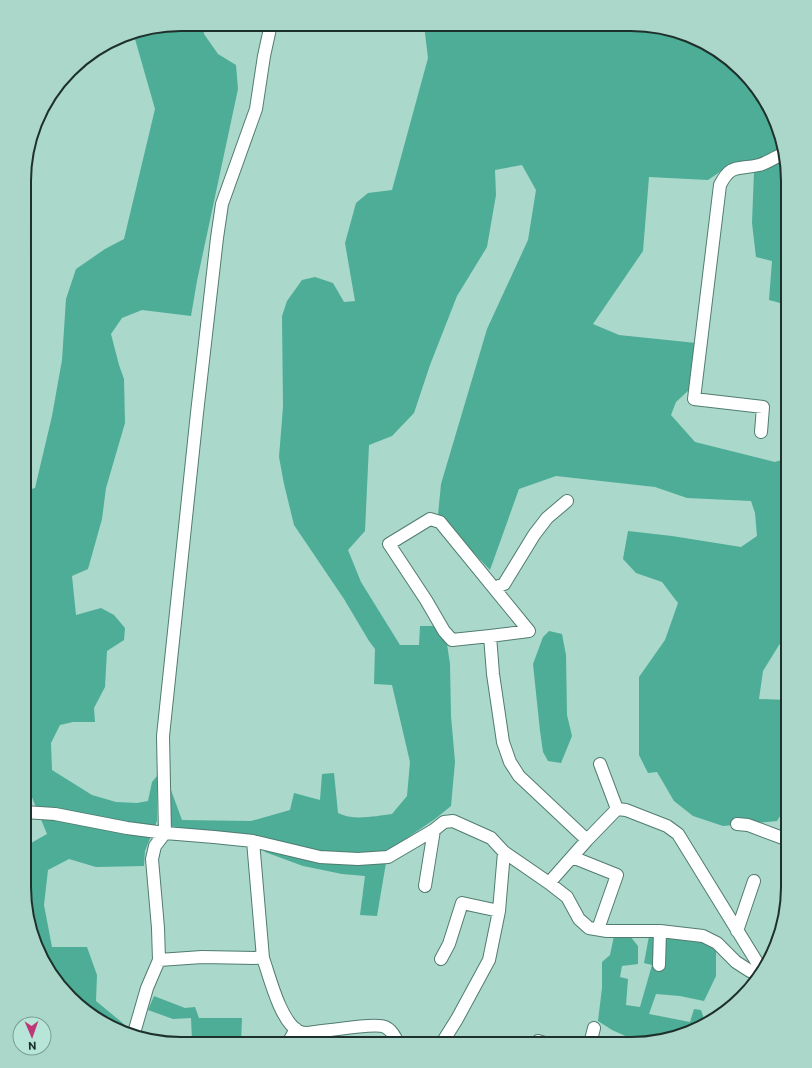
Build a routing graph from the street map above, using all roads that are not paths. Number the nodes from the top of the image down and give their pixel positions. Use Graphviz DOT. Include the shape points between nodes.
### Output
graph roads {
  1 [pos="269,31"];
  2 [pos="779,156"];
  3 [pos="761,432"];
  4 [pos="567,501"];
  5 [pos="494,588"];
  6 [pos="490,636"];
  7 [pos="600,764"];
  8 [pos="617,809"];
  9 [pos="31,812"];
  10 [pos="737,824"];
  11 [pos="434,830"];
  12 [pos="165,833"];
  13 [pos="781,837"];
  14 [pos="587,840"];
  15 [pos="254,841"];
  16 [pos="504,852"];
  17 [pos="572,857"];
  18 [pos="754,881"];
  19 [pos="549,883"];
  20 [pos="425,886"];
  21 [pos="499,911"];
  22 [pos="598,929"];
  23 [pos="660,931"];
  24 [pos="737,931"];
  25 [pos="263,958"];
  26 [pos="441,959"];
  27 [pos="159,960"];
  28 [pos="659,965"];
  29 [pos="758,966"];
  30 [pos="755,971"];
  31 [pos="594,1028"];
  32 [pos="296,1029"];
  33 [pos="135,1030"];
  34 [pos="291,1037"];
  35 [pos="395,1037"];
  36 [pos="446,1037"];
  37 [pos="592,1037"];
  1 -- 12 [label="street" via="256,109 222,204 217,238 163,736"];
  2 -- 3 [label="street" via="760,165 732,170 725,175 720,185 694,399 763,407"];
  4 -- 5 [label="street" via="547,518 534,535 504,584"];
  5 -- 6 [label="street" via="529,631"];
  5 -- 6 [label="street" via="440,522 430,519 389,544 452,640"];
  6 -- 14 [label="street" via="503,742 510,762 519,776"];
  7 -- 8 [label="street"];
  8 -- 14 [label="street"];
  8 -- 24 [label="street" via="667,826 678,834"];
  9 -- 12 [label="street" via="55,814"];
  10 -- 13 [label="street" via="748,825"];
  11 -- 15 [label="street" via="388,857 358,859 320,857"];
  11 -- 16 [label="street" via="444,822 454,821 491,838"];
  11 -- 20 [label="street"];
  12 -- 15 [label="street"];
  12 -- 27 [label="street" via="155,846 152,859"];
  14 -- 17 [label="street"];
  15 -- 25 [label="street"];
  16 -- 19 [label="street"];
  16 -- 21 [label="street"];
  17 -- 19 [label="street"];
  17 -- 22 [label="street" via="617,875"];
  18 -- 24 [label="street"];
  19 -- 22 [label="street" via="567,897 579,920 589,928"];
  21 -- 26 [label="street" via="462,903 449,944"];
  21 -- 36 [label="street" via="489,960"];
  22 -- 23 [label="street"];
  23 -- 28 [label="street"];
  23 -- 30 [label="street" via="703,936 717,943 736,962"];
  24 -- 29 [label="street"];
  25 -- 27 [label="street" via="202,957"];
  25 -- 32 [label="street" via="283,1013"];
  27 -- 33 [label="street" via="147,988"];
  31 -- 37 [label="street"];
  32 -- 34 [label="street"];
  32 -- 35 [label="street" via="307,1033 372,1025 384,1026"];
}
